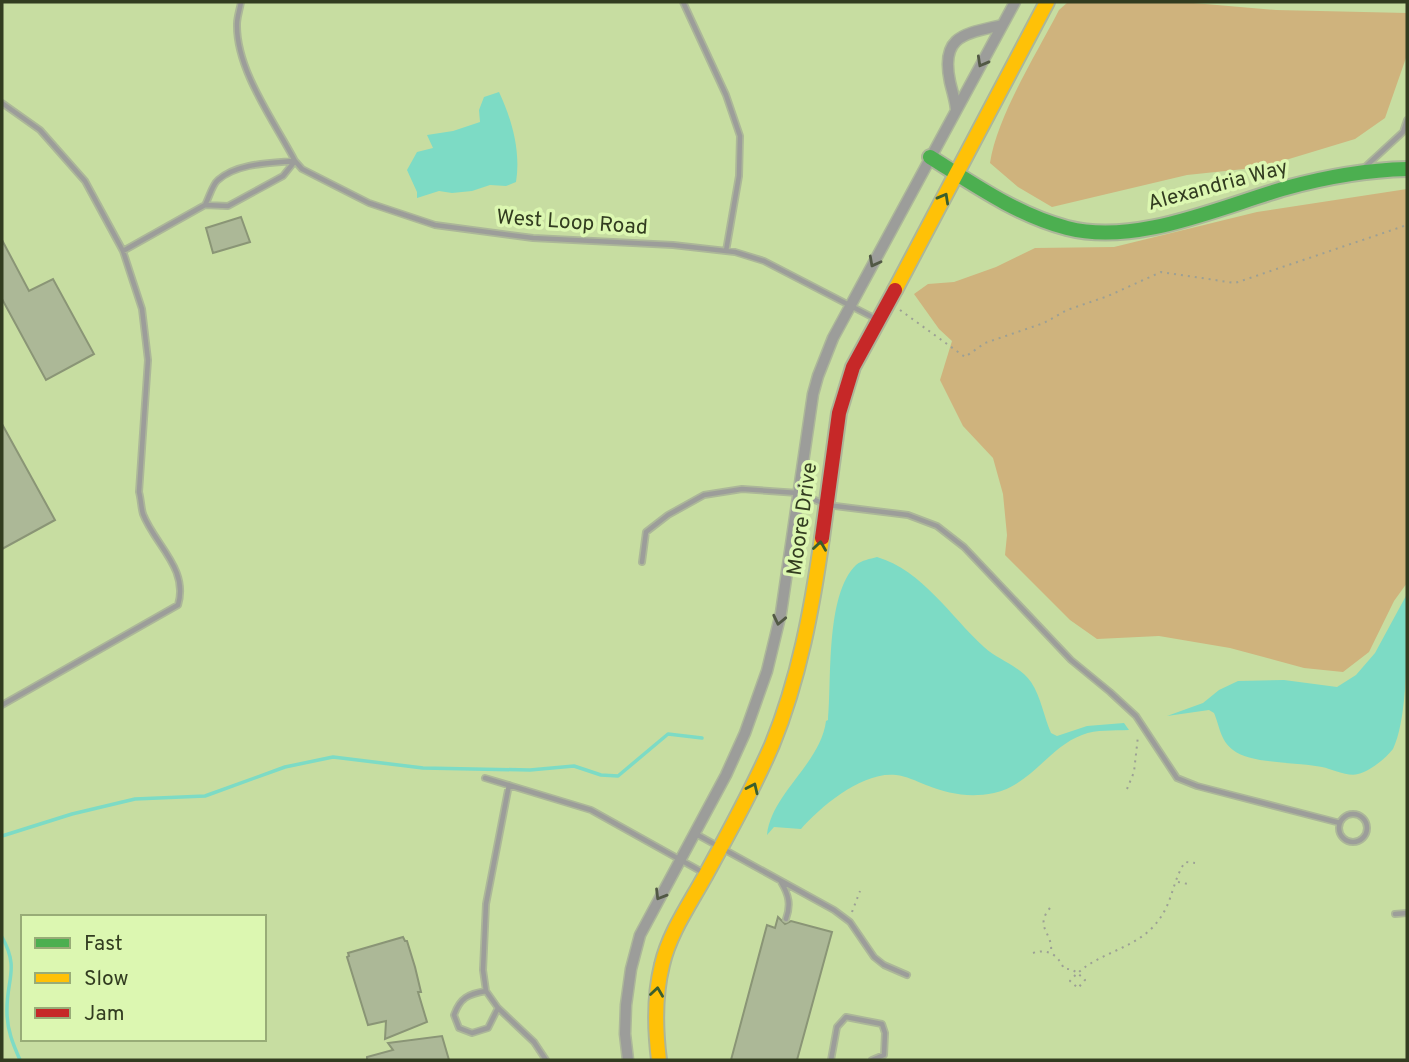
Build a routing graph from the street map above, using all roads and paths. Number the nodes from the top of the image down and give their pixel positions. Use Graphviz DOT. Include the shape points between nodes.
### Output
graph roads {
  1 [pos="241,2"];
  2 [pos="683,2"];
  3 [pos="1015,2"];
  4 [pos="1046,2"];
  5 [pos="1002,25"];
  6 [pos="2,103"];
  7 [pos="956,110"];
  8 [pos="1407,120"];
  9 [pos="930,157"];
  10 [pos="295,161"];
  11 [pos="1407,169"];
  12 [pos="1361,170"];
  13 [pos="958,174"];
  14 [pos="205,205"];
  15 [pos="1407,225"];
  16 [pos="123,251"];
  17 [pos="726,251"];
  18 [pos="887,302"];
  19 [pos="850,307"];
  20 [pos="877,319"];
  21 [pos="798,493"];
  22 [pos="827,505"];
  23 [pos="642,562"];
  24 [pos="2,705"];
  25 [pos="1139,733"];
  26 [pos="485,778"];
  27 [pos="509,785"];
  28 [pos="1127,789"];
  29 [pos="1340,823"];
  30 [pos="696,833"];
  31 [pos="721,847"];
  32 [pos="682,859"];
  33 [pos="1195,863"];
  34 [pos="706,874"];
  35 [pos="781,881"];
  36 [pos="1177,881"];
  37 [pos="1189,881"];
  38 [pos="860,891"];
  39 [pos="1050,908"];
  40 [pos="1407,913"];
  41 [pos="851,914"];
  42 [pos="1395,914"];
  43 [pos="786,919"];
  44 [pos="1051,952"];
  45 [pos="1033,953"];
  46 [pos="907,975"];
  47 [pos="486,991"];
  48 [pos="498,1008"];
  49 [pos="546,1060"];
  50 [pos="628,1060"];
  51 [pos="659,1060"];
  52 [pos="831,1060"];
  53 [pos="872,1060"];
  1 -- 10 [label="lane" via="237,23 240,52"];
  2 -- 17 [label="lane" via="740,136 739,176"];
  3 -- 5 [label="street, Moore Drive"];
  4 -- 13 [label="street, Moore Drive"];
  5 -- 7 [label="street, Moore Drive, one-way"];
  5 -- 7 [label="street" via="961,36 949,48 947,66"];
  6 -- 16 [label="lane" via="40,130 85,181"];
  7 -- 9 [label="street, Moore Drive"];
  8 -- 12 [label="lane" via="1403,132"];
  9 -- 13 [label="street, Alexandria Way"];
  9 -- 19 [label="street, Moore Drive, one-way"];
  10 -- 14 [label="lane" via="283,176 228,206"];
  10 -- 14 [label="lane" via="235,171 216,181"];
  10 -- 17 [label="lane, West Loop Road" via="302,169 369,203 435,225 533,238"];
  11 -- 12 [label="street, Alexandria Way"];
  12 -- 13 [label="street, Alexandria Way" via="1171,223 1088,232 1013,207"];
  18 -- 13 [label="street, Moore Drive, one-way"];
  14 -- 16 [label="lane"];
  15 -- 18 [label="path" via="1235,283 1161,272 1044,323 985,343 965,357"];
  16 -- 24 [label="lane" via="142,309 148,360 139,492 143,513 179,574 182,592 178,605"];
  17 -- 19 [label="lane, West Loop Road" via="764,261"];
  18 -- 20 [label="street, Moore Drive"];
  19 -- 20 [label="lane, West Loop Road"];
  19 -- 21 [label="street, Moore Drive" via="818,376"];
  20 -- 22 [label="street, Moore Drive" via="841,404"];
  21 -- 22 [label="lane"];
  21 -- 23 [label="lane" via="741,489 704,495 646,532"];
  21 -- 30 [label="street, Moore Drive, one-way" via="781,613 767,671 745,733"];
  22 -- 29 [label="lane" via="908,515 937,526 964,548 1071,660 1136,716 1177,778"];
  31 -- 22 [label="street, Moore Drive, one-way" via="760,774 793,686 813,602"];
  25 -- 28 [label="path"];
  26 -- 27 [label="lane"];
  27 -- 32 [label="lane" via="591,810"];
  27 -- 47 [label="lane" via="486,904"];
  29 -- 29 [label="lane" via="1344,840 1353,843 1365,837 1366,823 1360,816 1351,814"];
  30 -- 31 [label="lane"];
  30 -- 32 [label="street, Moore Drive"];
  31 -- 34 [label="street, Moore Drive"];
  31 -- 35 [label="lane"];
  32 -- 34 [label="lane"];
  32 -- 50 [label="street, Moore Drive, one-way" via="639,935 626,1004"];
  33 -- 36 [label="path" via="1185,862"];
  51 -- 34 [label="street, Moore Drive, one-way" via="655,1006 662,963"];
  35 -- 43 [label="lane" via="789,895"];
  35 -- 46 [label="lane" via="834,910 850,922 874,957"];
  36 -- 37 [label="path"];
  36 -- 44 [label="path" via="1167,909 1143,936 1121,950 1088,963 1077,973 1064,969"];
  38 -- 41 [label="path"];
  39 -- 44 [label="path" via="1043,928"];
  40 -- 42 [label="lane"];
  44 -- 45 [label="path"];
  47 -- 48 [label="lane"];
  47 -- 48 [label="lane" via="459,1001 454,1015 459,1028 472,1033 488,1028"];
  48 -- 49 [label="lane"];
  52 -- 53 [label="lane" via="837,1027 846,1017 882,1024 884,1055"];
}
